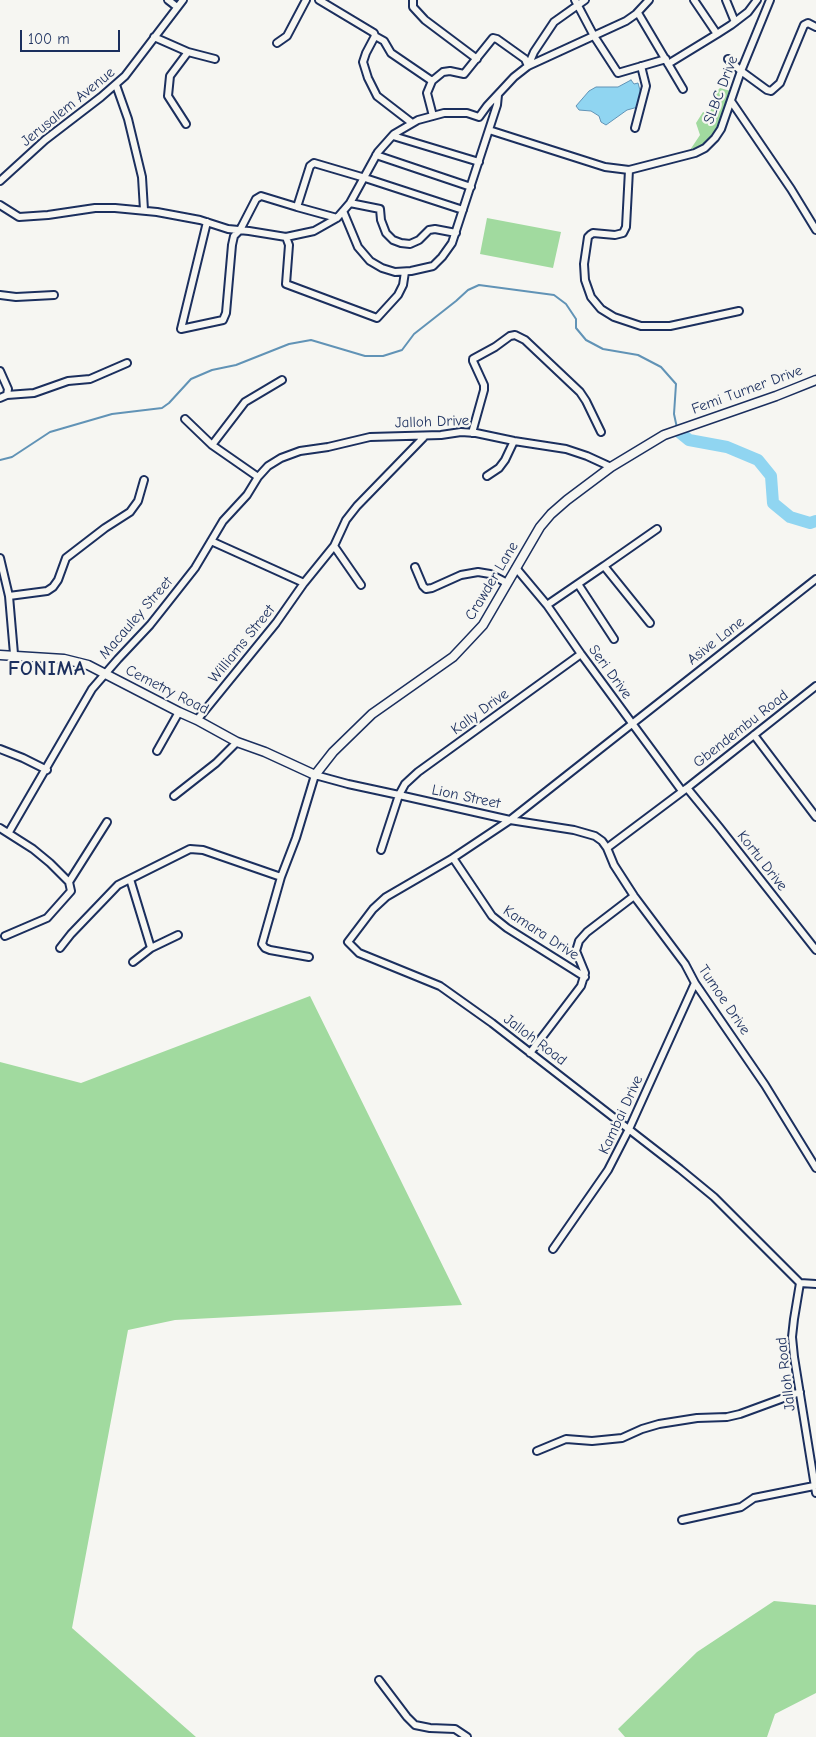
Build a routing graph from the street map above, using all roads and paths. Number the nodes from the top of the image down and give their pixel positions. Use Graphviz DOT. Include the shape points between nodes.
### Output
graph roads {
  1 [pos="168,0"];
  2 [pos="183,0"];
  3 [pos="306,0"];
  4 [pos="319,0"];
  5 [pos="413,0"];
  6 [pos="586,0"];
  7 [pos="649,0"];
  8 [pos="694,0"];
  9 [pos="726,0"];
  10 [pos="757,0"];
  11 [pos="770,0"];
  12 [pos="577,2"];
  13 [pos="177,7"];
  14 [pos="638,12"];
  15 [pos="735,22"];
  16 [pos="816,27"];
  17 [pos="717,34"];
  18 [pos="375,36"];
  19 [pos="594,36"];
  20 [pos="154,37"];
  21 [pos="277,43"];
  22 [pos="188,52"];
  23 [pos="215,59"];
  24 [pos="477,59"];
  25 [pos="728,59"];
  26 [pos="667,61"];
  27 [pos="528,66"];
  28 [pos="642,66"];
  29 [pos="741,71"];
  30 [pos="432,81"];
  31 [pos="116,85"];
  32 [pos="683,89"];
  33 [pos="498,95"];
  34 [pos="731,101"];
  35 [pos="433,116"];
  36 [pos="412,123"];
  37 [pos="186,124"];
  38 [pos="635,128"];
  39 [pos="489,130"];
  40 [pos="392,136"];
  41 [pos="376,155"];
  42 [pos="479,162"];
  43 [pos="629,170"];
  44 [pos="365,178"];
  45 [pos="0,181"];
  46 [pos="471,187"];
  47 [pos="350,203"];
  48 [pos="0,205"];
  49 [pos="297,207"];
  50 [pos="144,210"];
  51 [pos="463,210"];
  52 [pos="343,211"];
  53 [pos="337,218"];
  54 [pos="207,222"];
  55 [pos="240,230"];
  56 [pos="816,230"];
  57 [pos="456,233"];
  58 [pos="286,237"];
  59 [pos="405,272"];
  60 [pos="0,295"];
  61 [pos="54,295"];
  62 [pos="739,311"];
  63 [pos="127,363"];
  64 [pos="0,371"];
  65 [pos="282,380"];
  66 [pos="816,380"];
  67 [pos="7,395"];
  68 [pos="0,398"];
  69 [pos="185,419"];
  70 [pos="675,431"];
  71 [pos="601,432"];
  72 [pos="472,433"];
  73 [pos="425,436"];
  74 [pos="514,441"];
  75 [pos="212,445"];
  76 [pos="611,467"];
  77 [pos="487,476"];
  78 [pos="258,477"];
  79 [pos="144,480"];
  80 [pos="657,529"];
  81 [pos="211,541"];
  82 [pos="334,546"];
  83 [pos="0,558"];
  84 [pos="415,566"];
  85 [pos="604,566"];
  86 [pos="516,568"];
  87 [pos="816,579"];
  88 [pos="304,583"];
  89 [pos="507,583"];
  90 [pos="578,584"];
  91 [pos="361,585"];
  92 [pos="10,596"];
  93 [pos="547,605"];
  94 [pos="650,623"];
  95 [pos="614,639"];
  96 [pos="14,654"];
  97 [pos="581,654"];
  98 [pos="1,656"];
  99 [pos="105,673"];
  100 [pos="816,687"];
  101 [pos="179,712"];
  102 [pos="197,720"];
  103 [pos="632,723"];
  104 [pos="754,735"];
  105 [pos="237,742"];
  106 [pos="0,749"];
  107 [pos="157,751"];
  108 [pos="47,770"];
  109 [pos="315,775"];
  110 [pos="684,790"];
  111 [pos="174,796"];
  112 [pos="399,796"];
  113 [pos="816,817"];
  114 [pos="510,820"];
  115 [pos="107,822"];
  116 [pos="0,828"];
  117 [pos="10,832"];
  118 [pos="606,848"];
  119 [pos="381,850"];
  120 [pos="454,858"];
  121 [pos="281,877"];
  122 [pos="130,879"];
  123 [pos="69,882"];
  124 [pos="634,896"];
  125 [pos="178,935"];
  126 [pos="5,936"];
  127 [pos="60,948"];
  128 [pos="152,948"];
  129 [pos="816,950"];
  130 [pos="309,957"];
  131 [pos="133,962"];
  132 [pos="585,976"];
  133 [pos="696,982"];
  134 [pos="530,1053"];
  135 [pos="629,1129"];
  136 [pos="816,1168"];
  137 [pos="553,1248"];
  138 [pos="800,1283"];
  139 [pos="816,1284"];
  140 [pos="800,1392"];
  141 [pos="537,1451"];
  142 [pos="814,1486"];
  143 [pos="816,1493"];
  144 [pos="682,1520"];
  145 [pos="378,1680"];
  146 [pos="467,1737"];
  1 -- 13 [label="street"];
  2 -- 13 [label="street, Jerusalem Avenue"];
  3 -- 21 [label="street" via="287,36"];
  4 -- 18 [label="street" via="374,32"];
  5 -- 24 [label="street" via="424,20"];
  6 -- 12 [label="street"];
  7 -- 14 [label="street"];
  8 -- 17 [label="street"];
  9 -- 15 [label="street"];
  10 -- 15 [label="street"];
  11 -- 29 [label="street, SLBC Drive"];
  12 -- 19 [label="street"];
  12 -- 27 [label="street" via="554,22"];
  13 -- 20 [label="street, Jerusalem Avenue"];
  14 -- 19 [label="street"];
  14 -- 26 [label="street"];
  15 -- 17 [label="street"];
  16 -- 29 [label="street" via="808,23 804,25 780,83 771,91"];
  17 -- 26 [label="street"];
  18 -- 30 [label="street" via="384,40 391,53"];
  18 -- 36 [label="street" via="363,62 368,78 377,96"];
  19 -- 27 [label="street"];
  19 -- 28 [label="street" via="618,73"];
  20 -- 22 [label="street"];
  20 -- 31 [label="street, Jerusalem Avenue"];
  22 -- 23 [label="street"];
  22 -- 37 [label="street" via="170,76 168,96"];
  24 -- 27 [label="street" via="493,38 525,59"];
  24 -- 30 [label="street" via="464,74 443,72"];
  25 -- 29 [label="street"];
  26 -- 28 [label="street"];
  26 -- 32 [label="street"];
  27 -- 33 [label="street"];
  28 -- 38 [label="street" via="646,86"];
  29 -- 34 [label="street, SLBC Drive"];
  30 -- 35 [label="street" via="427,93"];
  31 -- 45 [label="street, Jerusalem Avenue"];
  31 -- 50 [label="street" via="142,177"];
  33 -- 35 [label="street" via="479,117 467,113"];
  33 -- 39 [label="street"];
  34 -- 43 [label="street, SLBC Drive" via="721,128 705,148"];
  34 -- 56 [label="street"];
  35 -- 36 [label="street"];
  36 -- 40 [label="street"];
  39 -- 42 [label="street"];
  39 -- 43 [label="street" via="606,167"];
  40 -- 41 [label="street"];
  40 -- 42 [label="street"];
  41 -- 44 [label="street"];
  41 -- 46 [label="street"];
  42 -- 46 [label="street"];
  43 -- 62 [label="street" via="623,233 593,233 588,237 584,264 591,297 614,317 641,326 689,323"];
  44 -- 47 [label="street"];
  44 -- 49 [label="street" via="314,163 310,166"];
  44 -- 51 [label="street"];
  46 -- 51 [label="street"];
  47 -- 52 [label="street"];
  47 -- 57 [label="street" via="380,209 386,233 401,243 410,244 434,229"];
  48 -- 50 [label="street" via="19,217 95,208"];
  49 -- 53 [label="street"];
  49 -- 55 [label="street" via="261,196 256,199"];
  50 -- 54 [label="street"];
  51 -- 57 [label="street"];
  52 -- 53 [label="street"];
  52 -- 59 [label="street" via="358,247 370,261 382,268"];
  53 -- 58 [label="street" via="314,231"];
  54 -- 55 [label="street"];
  54 -- 55 [label="street" via="181,329 223,320 232,245"];
  55 -- 58 [label="street"];
  57 -- 59 [label="street" via="433,266"];
  58 -- 59 [label="street" via="289,244 286,284 378,318 398,295"];
  60 -- 61 [label="street" via="16,298"];
  63 -- 67 [label="street" via="90,379 68,381 34,393"];
  64 -- 67 [label="street"];
  65 -- 75 [label="street" via="245,402"];
  66 -- 70 [label="street, Femi Turner Drive"];
  67 -- 68 [label="street"];
  69 -- 75 [label="street"];
  70 -- 76 [label="street, Crawder Lane"];
  71 -- 72 [label="street" via="580,392 525,340 515,335 473,359 484,390"];
  72 -- 73 [label="street, Jalloh Drive"];
  72 -- 74 [label="street, Jalloh Drive"];
  73 -- 78 [label="street, Jalloh Drive" via="370,437 300,451 268,466"];
  73 -- 82 [label="street, Williams Street" via="346,520"];
  74 -- 76 [label="street, Jalloh Drive" via="566,449"];
  74 -- 77 [label="street" via="499,468"];
  75 -- 78 [label="street"];
  76 -- 86 [label="street, Crawder Lane" via="551,514"];
  78 -- 81 [label="street, Macauley Street"];
  79 -- 92 [label="street" via="138,501 130,512 66,558 53,587 47,591"];
  80 -- 85 [label="street"];
  81 -- 88 [label="street"];
  81 -- 99 [label="street, Macauley Street" via="195,568 150,625"];
  82 -- 88 [label="street, Williams Street"];
  82 -- 91 [label="street"];
  83 -- 92 [label="street"];
  84 -- 89 [label="street" via="426,589 478,572"];
  85 -- 90 [label="street"];
  85 -- 94 [label="street"];
  86 -- 89 [label="street, Crawder Lane"];
  86 -- 93 [label="street, Seri Drive"];
  87 -- 103 [label="street, Asive Lane"];
  88 -- 102 [label="street, Williams Street" via="276,623"];
  89 -- 109 [label="street, Crawder Lane" via="483,624 453,657 372,714 333,752"];
  90 -- 93 [label="street"];
  90 -- 95 [label="street"];
  92 -- 96 [label="street"];
  93 -- 97 [label="street, Seri Drive"];
  96 -- 98 [label="street, Cemetry Road"];
  96 -- 99 [label="street, Cemetry Road" via="64,658"];
  97 -- 103 [label="street, Seri Drive"];
  97 -- 112 [label="street, Kally Drive" via="418,772 405,784"];
  99 -- 101 [label="street, Cemetry Road"];
  99 -- 108 [label="street, Macauley Street" via="92,689"];
  100 -- 104 [label="street, Gbendembu Road"];
  101 -- 102 [label="street, Cemetry Road"];
  101 -- 107 [label="street"];
  102 -- 105 [label="street, Cemetry Road"];
  103 -- 110 [label="street, Seri Drive"];
  103 -- 114 [label="street, Jalloh Road"];
  104 -- 110 [label="street, Gbendembu Road"];
  104 -- 113 [label="street"];
  105 -- 109 [label="street, Cemetry Road"];
  105 -- 111 [label="street"];
  106 -- 108 [label="street"];
  108 -- 117 [label="street, Macauley Street"];
  109 -- 112 [label="street, Lion Street"];
  109 -- 121 [label="street"];
  110 -- 118 [label="street, Gbendembu Road"];
  110 -- 129 [label="street, Kortu Drive" via="725,834"];
  112 -- 114 [label="street, Lion Street"];
  112 -- 119 [label="street, Kally Drive"];
  114 -- 118 [label="street, Lion Street" via="595,836"];
  114 -- 120 [label="street, Jalloh Road"];
  115 -- 123 [label="street"];
  116 -- 117 [label="street"];
  117 -- 123 [label="street"];
  118 -- 124 [label="street, Tumoe Drive"];
  120 -- 132 [label="street, Kamara Drive" via="492,916"];
  120 -- 134 [label="street, Jalloh Road" via="379,903 348,942 359,952 440,986"];
  121 -- 122 [label="street" via="203,850 190,849"];
  121 -- 130 [label="street" via="262,944 270,950"];
  122 -- 127 [label="street" via="118,885"];
  122 -- 128 [label="street"];
  123 -- 126 [label="street" via="72,891 47,918"];
  124 -- 132 [label="street" via="579,941 576,951"];
  124 -- 133 [label="street, Tumoe Drive"];
  125 -- 128 [label="street"];
  128 -- 131 [label="street"];
  132 -- 134 [label="street" via="574,996"];
  133 -- 135 [label="street, Kambai Drive"];
  133 -- 136 [label="street, Tumoe Drive"];
  134 -- 135 [label="street, Jalloh Road"];
  135 -- 137 [label="street, Kambai Drive" via="608,1170"];
  135 -- 138 [label="street, Jalloh Road" via="714,1197"];
  138 -- 139 [label="street"];
  138 -- 140 [label="street, Jalloh Road" via="792,1337"];
  140 -- 141 [label="street" via="727,1417 659,1424 622,1438 566,1440"];
  140 -- 142 [label="street, Jalloh Road"];
  142 -- 143 [label="street, Jalloh Road"];
  142 -- 144 [label="street" via="754,1498 741,1507"];
  145 -- 146 [label="street" via="415,1725 455,1729"];
}
